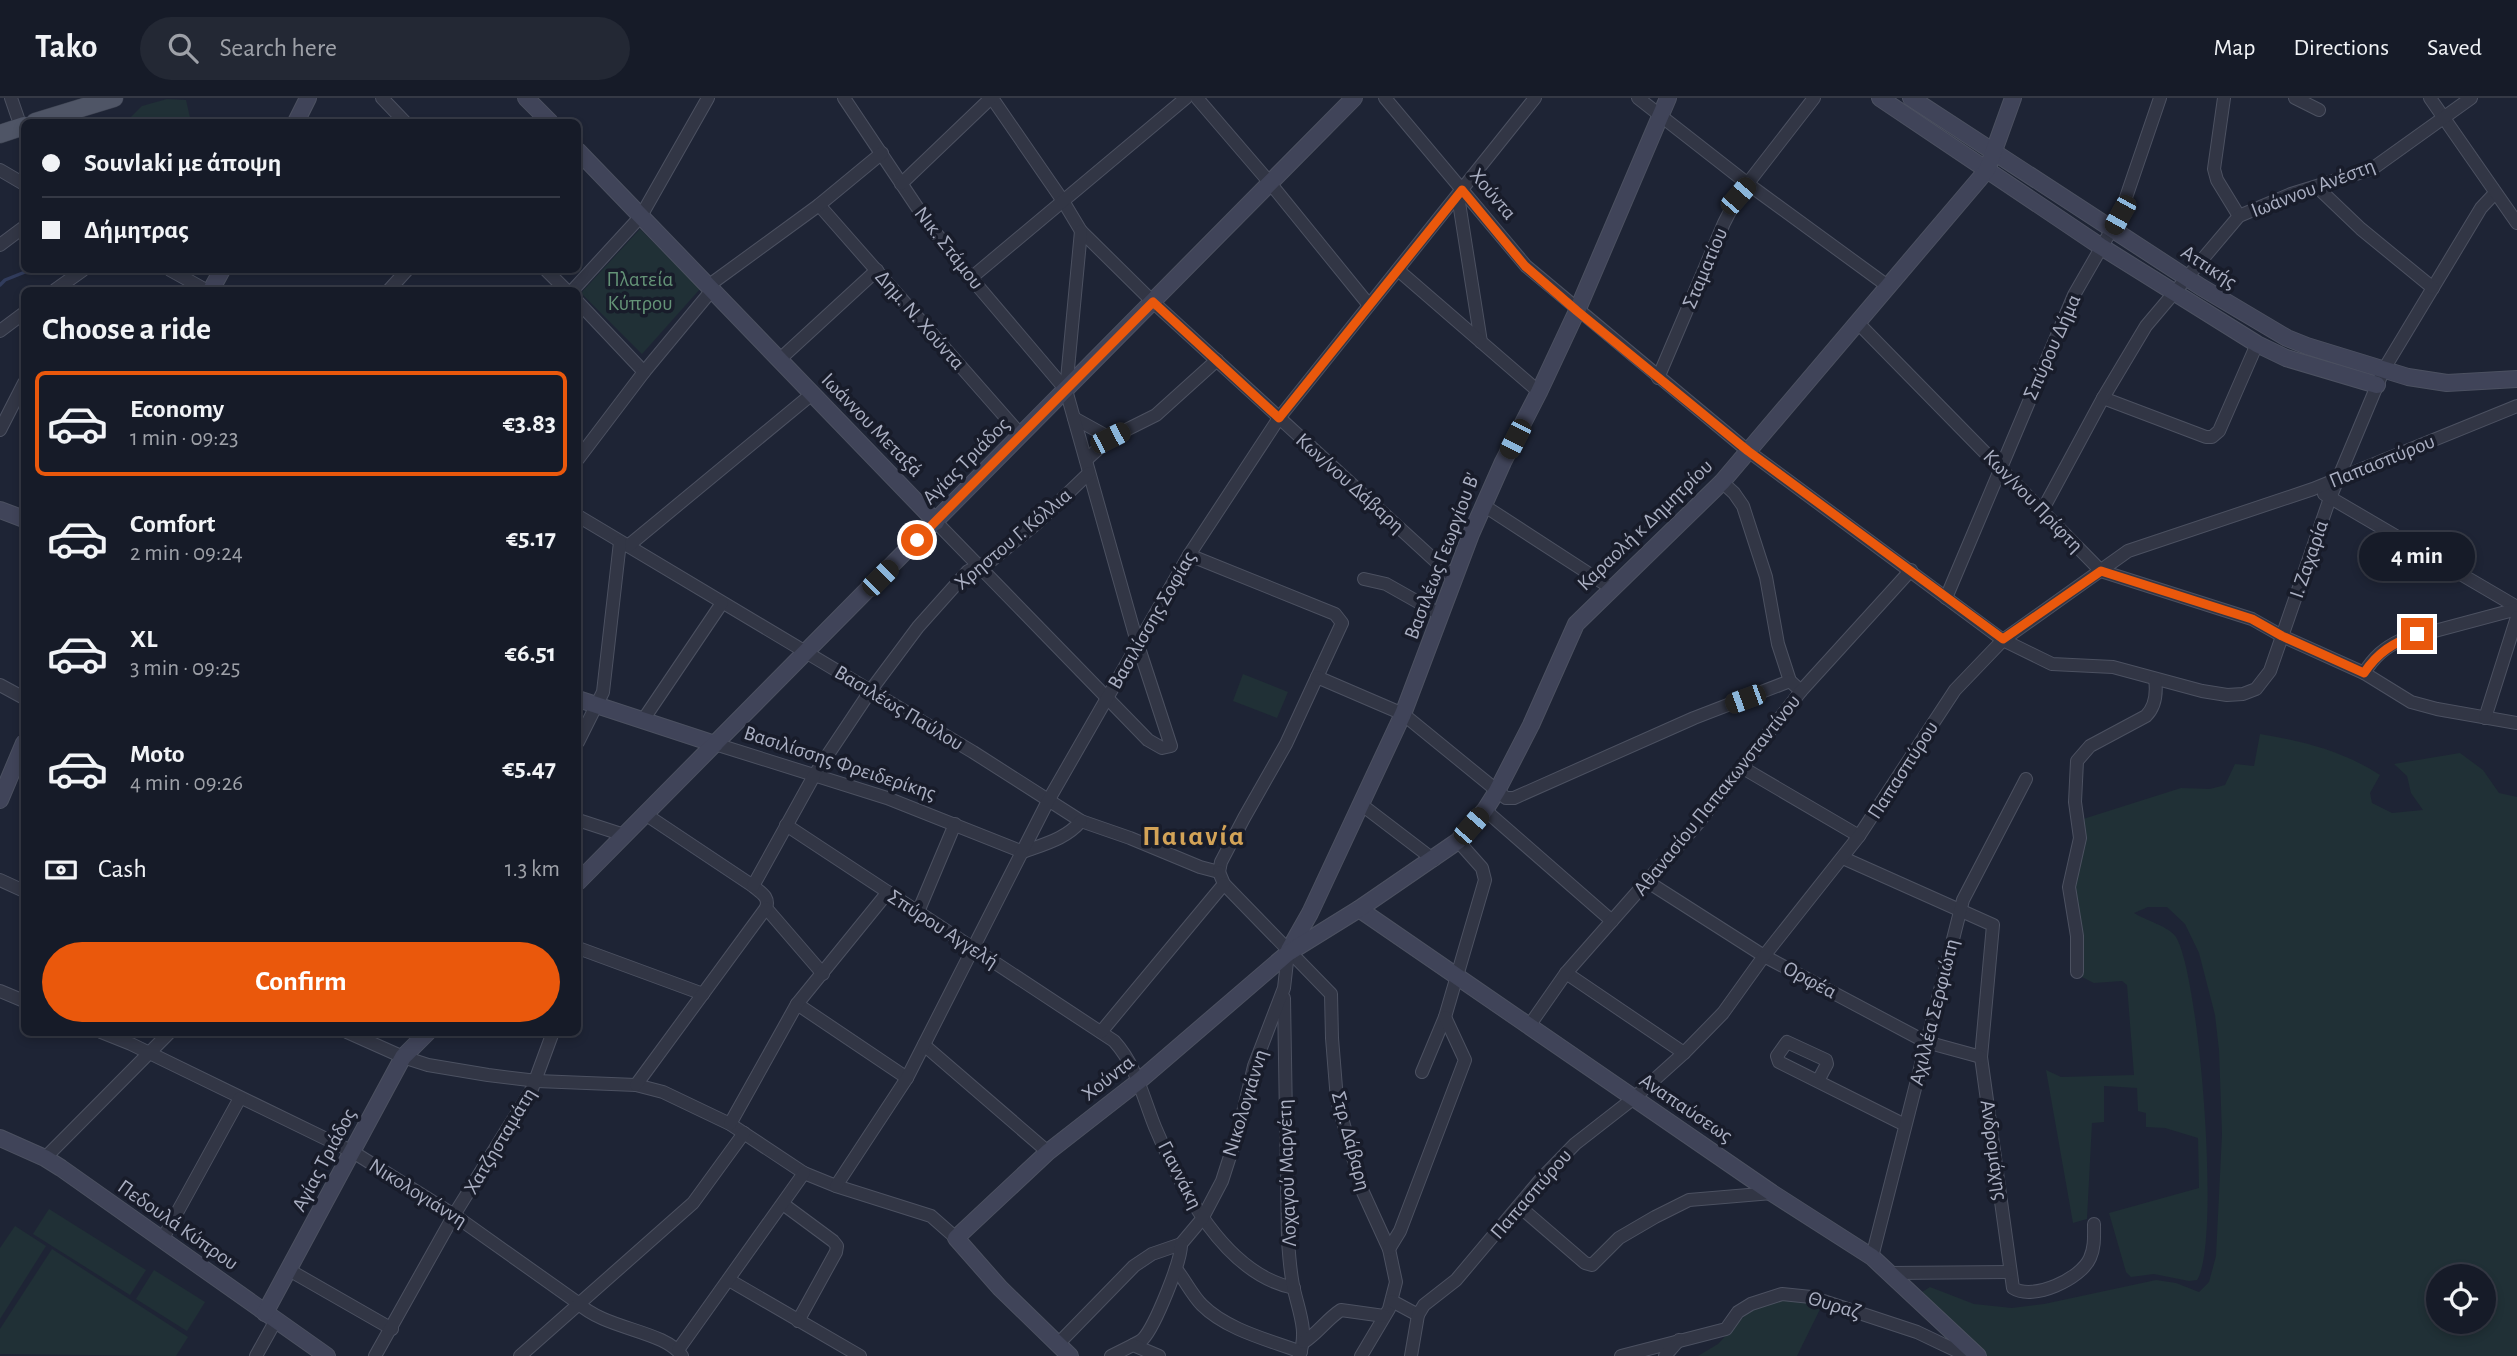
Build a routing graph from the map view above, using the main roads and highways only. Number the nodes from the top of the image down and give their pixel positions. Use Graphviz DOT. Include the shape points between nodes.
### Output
graph roads {
  1 [pos="114,98"];
  2 [pos="46,119"];
  3 [pos="21,127"];
  4 [pos="0,134"];
  1 -- 2 [label="main road"];
  3 -- 4 [label="main road"];
}
